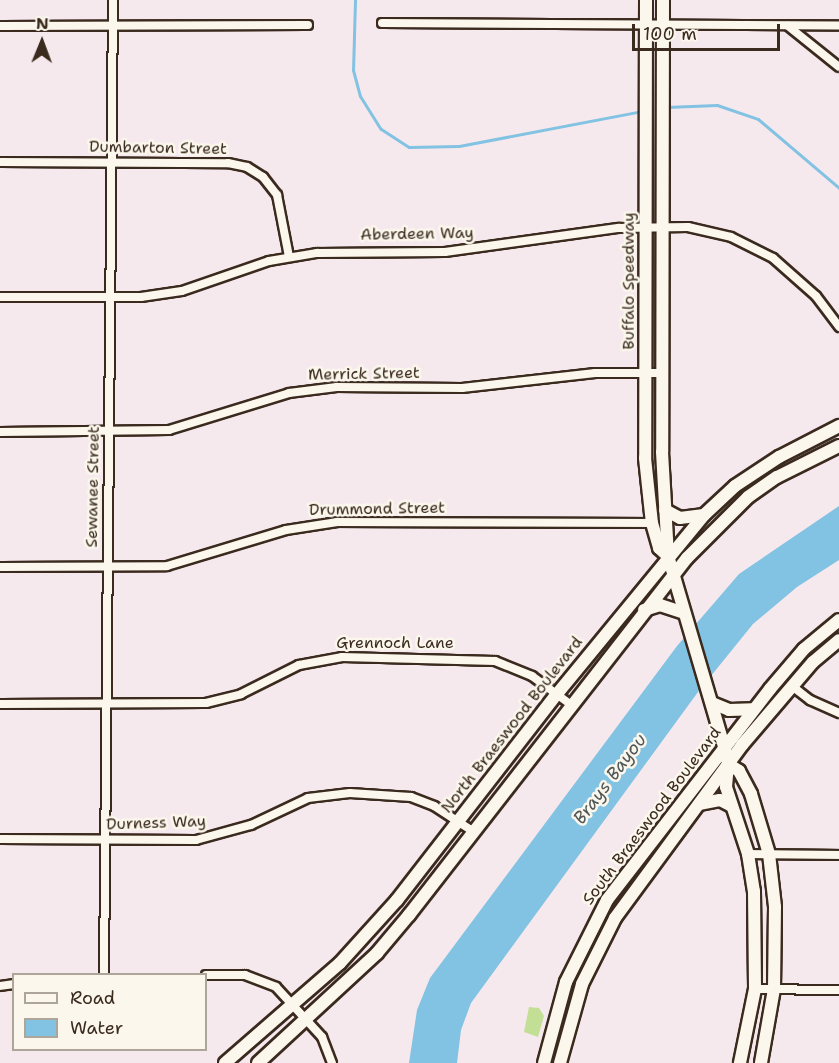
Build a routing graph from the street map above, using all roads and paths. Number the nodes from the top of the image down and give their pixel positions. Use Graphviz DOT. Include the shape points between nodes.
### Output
graph roads {
  1 [pos="113,0"];
  2 [pos="646,0"];
  3 [pos="663,0"];
  4 [pos="382,23"];
  5 [pos="308,25"];
  6 [pos="646,25"];
  7 [pos="663,25"];
  8 [pos="839,25"];
  9 [pos="0,26"];
  10 [pos="787,26"];
  11 [pos="113,27"];
  12 [pos="839,68"];
  13 [pos="0,162"];
  14 [pos="112,163"];
  15 [pos="646,227"];
  16 [pos="662,227"];
  17 [pos="289,257"];
  18 [pos="0,297"];
  19 [pos="110,298"];
  20 [pos="839,327"];
  21 [pos="645,373"];
  22 [pos="662,373"];
  23 [pos="839,426"];
  24 [pos="0,432"];
  25 [pos="109,434"];
  26 [pos="839,446"];
  27 [pos="665,510"];
  28 [pos="704,515"];
  29 [pos="652,523"];
  30 [pos="668,556"];
  31 [pos="0,567"];
  32 [pos="108,568"];
  33 [pos="673,574"];
  34 [pos="644,610"];
  35 [pos="685,615"];
  36 [pos="839,620"];
  37 [pos="839,640"];
  38 [pos="792,686"];
  39 [pos="557,694"];
  40 [pos="711,702"];
  41 [pos="0,704"];
  42 [pos="570,704"];
  43 [pos="106,705"];
  44 [pos="753,710"];
  45 [pos="839,713"];
  46 [pos="724,746"];
  47 [pos="728,764"];
  48 [pos="699,804"];
  49 [pos="732,806"];
  50 [pos="458,821"];
  51 [pos="474,832"];
  52 [pos="0,838"];
  53 [pos="105,840"];
  54 [pos="748,854"];
  55 [pos="769,854"];
  56 [pos="839,855"];
  57 [pos="104,973"];
  58 [pos="207,975"];
  59 [pos="755,989"];
  60 [pos="774,989"];
  61 [pos="839,990"];
  62 [pos="292,1002"];
  63 [pos="307,1019"];
  64 [pos="225,1063"];
  65 [pos="258,1063"];
  66 [pos="332,1063"];
  67 [pos="544,1063"];
  68 [pos="560,1063"];
  69 [pos="740,1063"];
  70 [pos="761,1063"];
  1 -- 11 [label="street, Sewanee Street"];
  2 -- 6 [label="main road, Buffalo Speedway"];
  3 -- 7 [label="main road, Buffalo Speedway"];
  4 -- 6 [label="street"];
  5 -- 11 [label="street"];
  6 -- 7 [label="street"];
  6 -- 15 [label="main road, Buffalo Speedway"];
  7 -- 10 [label="street"];
  7 -- 16 [label="main road, Buffalo Speedway"];
  8 -- 10 [label="street"];
  9 -- 11 [label="street"];
  10 -- 12 [label="street"];
  11 -- 14 [label="street, Sewanee Street"];
  13 -- 14 [label="street, Dumbarton Street"];
  14 -- 17 [label="street, Dumbarton Street" via="228,163 256,172 277,195"];
  14 -- 19 [label="street, Sewanee Street"];
  15 -- 16 [label="street, Aberdeen Way"];
  15 -- 17 [label="street, Aberdeen Way" via="445,252 342,251"];
  15 -- 21 [label="main road, Buffalo Speedway"];
  16 -- 20 [label="street, Aberdeen Way" via="710,230 772,258 802,282"];
  16 -- 22 [label="main road, Buffalo Speedway"];
  17 -- 19 [label="street, Aberdeen Way" via="182,291"];
  18 -- 19 [label="street, Aberdeen Way"];
  19 -- 25 [label="street, Sewanee Street"];
  21 -- 22 [label="street, Merrick Street"];
  21 -- 25 [label="street, Merrick Street" via="595,373 480,387 313,389 170,430"];
  21 -- 29 [label="main road, Buffalo Speedway" via="645,458"];
  22 -- 27 [label="main road, Buffalo Speedway"];
  23 -- 28 [label="main road, North Braeswood Boulevard" via="779,456 735,486"];
  24 -- 25 [label="street, Merrick Street"];
  25 -- 32 [label="street, Sewanee Street"];
  26 -- 33 [label="main road, North Braeswood Boulevard" via="777,477 748,497"];
  27 -- 28 [label="main road" via="680,518"];
  27 -- 30 [label="main road, Buffalo Speedway"];
  28 -- 30 [label="main road, North Braeswood Boulevard"];
  29 -- 30 [label="main road, Buffalo Speedway" via="659,548"];
  29 -- 32 [label="street, Drummond Street" via="321,523 168,566"];
  30 -- 33 [label="main road, Buffalo Speedway"];
  30 -- 39 [label="main road, North Braeswood Boulevard"];
  31 -- 32 [label="street, Drummond Street"];
  32 -- 43 [label="street, Sewanee Street"];
  33 -- 34 [label="main road, North Braeswood Boulevard"];
  33 -- 35 [label="main road, Buffalo Speedway"];
  34 -- 35 [label="main road" via="660,605"];
  34 -- 42 [label="main road, North Braeswood Boulevard"];
  35 -- 40 [label="main road, Buffalo Speedway"];
  36 -- 44 [label="main road, South Braeswood Boulevard" via="804,650"];
  37 -- 38 [label="main road, South Braeswood Boulevard"];
  38 -- 45 [label="street" via="810,700"];
  38 -- 47 [label="main road, South Braeswood Boulevard"];
  39 -- 42 [label="street, Grennoch Lane"];
  39 -- 43 [label="street, Grennoch Lane" via="521,670 483,659 342,657 298,665 227,698 191,704"];
  39 -- 50 [label="main road, North Braeswood Boulevard"];
  40 -- 44 [label="main road" via="729,710"];
  40 -- 46 [label="main road, Buffalo Speedway"];
  41 -- 43 [label="street, Grennoch Lane"];
  42 -- 51 [label="main road, North Braeswood Boulevard"];
  43 -- 53 [label="street, Sewanee Street"];
  44 -- 46 [label="main road, South Braeswood Boulevard"];
  46 -- 47 [label="main road, Buffalo Speedway"];
  46 -- 67 [label="main road, South Braeswood Boulevard" via="601,910 566,982"];
  47 -- 48 [label="main road, South Braeswood Boulevard"];
  47 -- 49 [label="main road, Buffalo Speedway" via="726,787"];
  47 -- 55 [label="main road, Buffalo Speedway" via="738,771 751,794"];
  48 -- 49 [label="main road" via="720,800"];
  48 -- 68 [label="main road, South Braeswood Boulevard" via="639,882 599,948 575,1005"];
  49 -- 54 [label="main road, Buffalo Speedway"];
  50 -- 51 [label="street, Durness Way"];
  50 -- 53 [label="street, Durness Way" via="411,797 350,793 308,798 223,835 196,840"];
  50 -- 62 [label="main road, North Braeswood Boulevard" via="390,908 340,963"];
  51 -- 63 [label="main road, North Braeswood Boulevard" via="376,953"];
  52 -- 53 [label="street, Durness Way"];
  53 -- 57 [label="street, Sewanee Street"];
  54 -- 55 [label="street"];
  54 -- 59 [label="main road, Buffalo Speedway" via="758,935"];
  55 -- 56 [label="street"];
  55 -- 60 [label="main road, Buffalo Speedway" via="776,937"];
  58 -- 62 [label="street" via="245,975 265,980"];
  59 -- 60 [label="street"];
  59 -- 69 [label="main road, Buffalo Speedway"];
  60 -- 61 [label="street"];
  60 -- 70 [label="main road, Buffalo Speedway"];
  62 -- 63 [label="street"];
  62 -- 64 [label="main road, North Braeswood Boulevard"];
  63 -- 65 [label="main road, North Braeswood Boulevard"];
  63 -- 66 [label="street" via="328,1047"];
}
